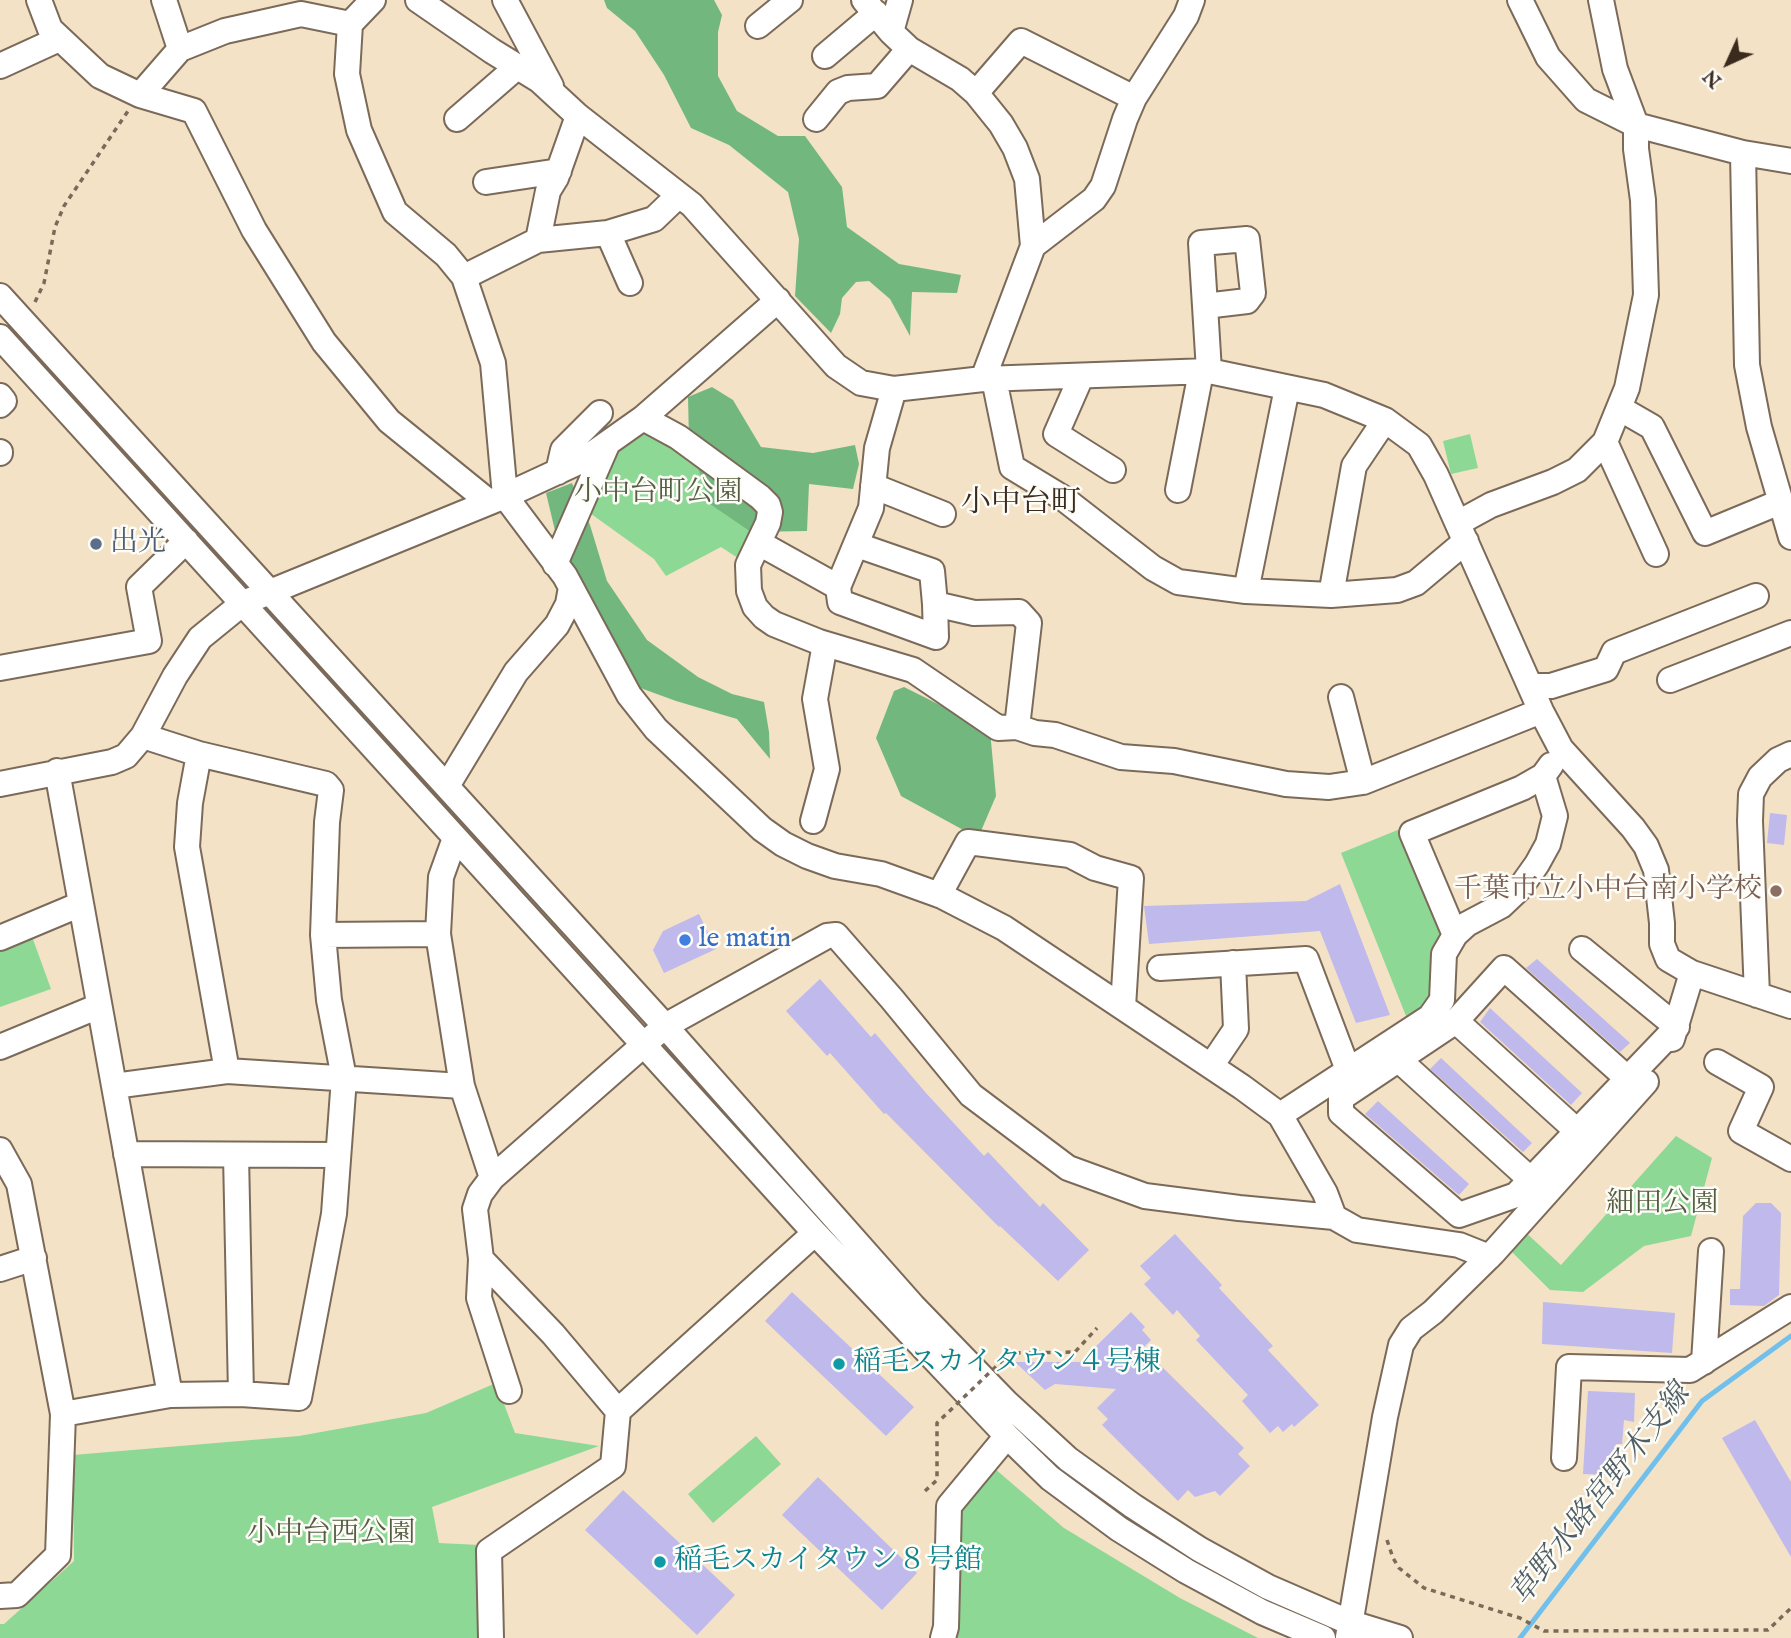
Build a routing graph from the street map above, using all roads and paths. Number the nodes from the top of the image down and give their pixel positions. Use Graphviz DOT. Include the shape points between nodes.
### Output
graph roads {
  1 [pos="39,0"];
  2 [pos="164,0"];
  3 [pos="373,0"];
  4 [pos="418,0"];
  5 [pos="505,0"];
  6 [pos="790,0"];
  7 [pos="900,0"];
  8 [pos="1192,0"];
  9 [pos="1520,0"];
  10 [pos="1601,0"];
  11 [pos="877,15"];
  12 [pos="350,24"];
  13 [pos="758,26"];
  14 [pos="58,39"];
  15 [pos="180,49"];
  16 [pos="909,49"];
  17 [pos="825,56"];
  18 [pos="0,66"];
  19 [pos="517,67"];
  20 [pos="976,93"];
  21 [pos="140,95"];
  22 [pos="556,95"];
  23 [pos="1134,98"];
  24 [pos="578,116"];
  25 [pos="457,119"];
  26 [pos="816,119"];
  27 [pos="1636,125"];
  28 [pos="1744,153"];
  29 [pos="1791,161"];
  30 [pos="559,171"];
  31 [pos="486,182"];
  32 [pos="679,195"];
  33 [pos="608,233"];
  34 [pos="538,240"];
  35 [pos="1033,246"];
  36 [pos="464,277"];
  37 [pos="630,283"];
  38 [pos="0,296"];
  39 [pos="778,300"];
  40 [pos="1205,306"];
  41 [pos="24,323"];
  42 [pos="0,337"];
  43 [pos="1205,372"];
  44 [pos="1081,377"];
  45 [pos="988,379"];
  46 [pos="1287,387"];
  47 [pos="894,389"];
  48 [pos="0,396"];
  49 [pos="0,405"];
  50 [pos="1619,408"];
  51 [pos="600,413"];
  52 [pos="643,418"];
  53 [pos="1385,420"];
  54 [pos="1605,442"];
  55 [pos="607,445"];
  56 [pos="1113,470"];
  57 [pos="558,472"];
  58 [pos="873,486"];
  59 [pos="1178,490"];
  60 [pos="497,499"];
  61 [pos="1780,502"];
  62 [pos="943,514"];
  63 [pos="1462,532"];
  64 [pos="1791,537"];
  65 [pos="186,541"];
  66 [pos="760,543"];
  67 [pos="857,545"];
  68 [pos="1656,554"];
  69 [pos="555,564"];
  70 [pos="571,587"];
  71 [pos="838,587"];
  72 [pos="1246,591"];
  73 [pos="270,592"];
  74 [pos="1331,594"];
  75 [pos="1756,596"];
  76 [pos="243,603"];
  77 [pos="934,604"];
  78 [pos="1791,633"];
  79 [pos="825,644"];
  80 [pos="0,668"];
  81 [pos="1670,680"];
  82 [pos="1530,686"];
  83 [pos="1340,697"];
  84 [pos="1541,711"];
  85 [pos="1017,727"];
  86 [pos="143,736"];
  87 [pos="1561,749"];
  88 [pos="199,754"];
  89 [pos="1791,754"];
  90 [pos="57,771"];
  91 [pos="1543,776"];
  92 [pos="1363,782"];
  93 [pos="0,784"];
  94 [pos="447,786"];
  95 [pos="813,821"];
  96 [pos="455,838"];
  97 [pos="939,895"];
  98 [pos="81,904"];
  99 [pos="438,934"];
  100 [pos="323,935"];
  101 [pos="1455,935"];
  102 [pos="0,938"];
  103 [pos="1582,949"];
  104 [pos="1233,963"];
  105 [pos="1160,968"];
  106 [pos="1692,973"];
  107 [pos="1757,995"];
  108 [pos="99,1006"];
  109 [pos="1791,1006"];
  110 [pos="1123,1007"];
  111 [pos="1456,1021"];
  112 [pos="665,1026"];
  113 [pos="1677,1027"];
  114 [pos="644,1044"];
  115 [pos="0,1047"];
  116 [pos="1399,1059"];
  117 [pos="1717,1062"];
  118 [pos="1211,1066"];
  119 [pos="1348,1070"];
  120 [pos="228,1071"];
  121 [pos="345,1078"];
  122 [pos="1627,1078"];
  123 [pos="114,1086"];
  124 [pos="462,1086"];
  125 [pos="1280,1115"];
  126 [pos="1577,1131"];
  127 [pos="0,1150"];
  128 [pos="126,1154"];
  129 [pos="236,1155"];
  130 [pos="338,1156"];
  131 [pos="1791,1159"];
  132 [pos="492,1178"];
  133 [pos="1531,1180"];
  134 [pos="1334,1217"];
  135 [pos="815,1233"];
  136 [pos="1712,1251"];
  137 [pos="1489,1257"];
  138 [pos="34,1258"];
  139 [pos="481,1259"];
  140 [pos="0,1269"];
  141 [pos="1791,1307"];
  142 [pos="1097,1328"];
  143 [pos="1704,1362"];
  144 [pos="509,1391"];
  145 [pos="241,1394"];
  146 [pos="170,1395"];
  147 [pos="618,1412"];
  148 [pos="63,1414"];
  149 [pos="1007,1436"];
  150 [pos="1564,1458"];
  151 [pos="925,1491"];
  152 [pos="1387,1532"];
  153 [pos="0,1596"];
  154 [pos="1791,1608"];
  155 [pos="1349,1630"];
  156 [pos="491,1638"];
  157 [pos="943,1638"];
  158 [pos="1323,1638"];
  159 [pos="1400,1638"];
  1 -- 14 [label="street"];
  2 -- 15 [label="street"];
  3 -- 12 [label="street"];
  4 -- 19 [label="street"];
  5 -- 22 [label="street"];
  6 -- 13 [label="street"];
  7 -- 11 [label="street"];
  8 -- 23 [label="street"];
  9 -- 27 [label="street" via="1548,57 1586,100"];
  10 -- 27 [label="street" via="1615,69"];
  11 -- 16 [label="street"];
  11 -- 17 [label="street"];
  12 -- 15 [label="street" via="301,14 225,30"];
  12 -- 36 [label="street" via="347,74 359,131 395,212 446,255"];
  14 -- 18 [label="street"];
  14 -- 21 [label="street" via="100,76"];
  15 -- 21 [label="street"];
  16 -- 20 [label="street"];
  16 -- 26 [label="street" via="877,86 838,92"];
  19 -- 22 [label="street"];
  19 -- 25 [label="street"];
  20 -- 23 [label="street" via="1021,41"];
  20 -- 35 [label="street" via="1001,124 1027,179"];
  21 -- 41 [label="path" via="64,206 44,283"];
  21 -- 60 [label="street" via="194,111 254,230 324,342 390,421"];
  22 -- 24 [label="street"];
  23 -- 35 [label="street" via="1103,186 1094,199"];
  24 -- 30 [label="street"];
  24 -- 32 [label="street"];
  27 -- 28 [label="street"];
  27 -- 50 [label="street" via="1646,295"];
  28 -- 29 [label="street"];
  28 -- 61 [label="street" via="1747,365"];
  30 -- 31 [label="street"];
  30 -- 34 [label="street" via="548,191"];
  32 -- 33 [label="street" via="654,219"];
  32 -- 39 [label="street"];
  33 -- 34 [label="street"];
  33 -- 37 [label="street"];
  34 -- 36 [label="street"];
  35 -- 45 [label="street"];
  36 -- 60 [label="street" via="493,363"];
  38 -- 41 [label="street"];
  39 -- 47 [label="street" via="836,366 861,383"];
  39 -- 52 [label="street"];
  40 -- 43 [label="street"];
  41 -- 73 [label="street"];
  42 -- 65 [label="street"];
  43 -- 44 [label="street"];
  43 -- 46 [label="street"];
  43 -- 59 [label="street"];
  44 -- 45 [label="street"];
  44 -- 56 [label="street" via="1056,434"];
  45 -- 47 [label="street"];
  45 -- 72 [label="street" via="1012,467 1063,498 1178,582"];
  46 -- 53 [label="street" via="1324,395"];
  46 -- 72 [label="street"];
  47 -- 58 [label="street" via="877,448"];
  48 -- 49 [label="street" via="4,401"];
  50 -- 54 [label="street"];
  50 -- 61 [label="street" via="1652,427 1705,533"];
  51 -- 57 [label="street" via="564,450"];
  52 -- 55 [label="street"];
  52 -- 66 [label="street" via="678,437 768,505 768,523"];
  53 -- 63 [label="street" via="1419,445"];
  53 -- 74 [label="street" via="1354,466"];
  54 -- 63 [label="street" via="1577,470 1491,505"];
  54 -- 68 [label="street"];
  55 -- 57 [label="street"];
  55 -- 69 [label="street"];
  57 -- 60 [label="street"];
  58 -- 62 [label="street"];
  58 -- 67 [label="street" via="871,508"];
  60 -- 69 [label="street"];
  60 -- 73 [label="street"];
  61 -- 64 [label="street"];
  63 -- 74 [label="street" via="1416,583 1397,590"];
  63 -- 82 [label="street"];
  65 -- 76 [label="street"];
  65 -- 80 [label="street" via="138,587 149,641"];
  66 -- 71 [label="street"];
  66 -- 79 [label="street" via="748,565 755,607 774,624"];
  67 -- 71 [label="street"];
  67 -- 77 [label="street" via="932,571"];
  69 -- 70 [label="street"];
  70 -- 94 [label="street" via="557,625 516,672"];
  70 -- 97 [label="street" via="629,695 656,729 762,829 807,856 881,874"];
  71 -- 77 [label="street" via="841,602 936,637"];
  72 -- 74 [label="street"];
  73 -- 76 [label="street"];
  73 -- 94 [label="street"];
  75 -- 82 [label="street" via="1614,652 1606,669 1551,686"];
  76 -- 86 [label="street" via="200,638"];
  76 -- 96 [label="street"];
  77 -- 85 [label="street" via="974,613 1019,612 1029,623"];
  78 -- 81 [label="street"];
  79 -- 85 [label="street" via="913,670 998,728"];
  79 -- 95 [label="street" via="815,699 827,769"];
  82 -- 84 [label="street"];
  83 -- 92 [label="street"];
  84 -- 87 [label="street"];
  84 -- 92 [label="street"];
  85 -- 92 [label="street" via="1121,757 1174,761 1286,784 1329,787"];
  86 -- 88 [label="street"];
  86 -- 90 [label="street" via="126,756 112,762"];
  87 -- 91 [label="street"];
  87 -- 106 [label="street" via="1646,846 1656,870 1662,944 1668,959"];
  88 -- 100 [label="street" via="326,784 331,790"];
  88 -- 120 [label="street" via="187,847"];
  89 -- 107 [label="street" via="1760,777 1751,794"];
  90 -- 93 [label="street"];
  90 -- 98 [label="street"];
  91 -- 101 [label="street" via="1555,816 1537,864 1501,906"];
  91 -- 101 [label="street" via="1412,833"];
  94 -- 112 [label="street"];
  96 -- 99 [label="street" via="441,877"];
  96 -- 114 [label="street"];
  97 -- 110 [label="street" via="1004,928"];
  97 -- 110 [label="street" via="968,842 1070,855 1131,878"];
  98 -- 102 [label="street"];
  98 -- 108 [label="street"];
  99 -- 100 [label="street"];
  99 -- 124 [label="street"];
  100 -- 121 [label="street"];
  101 -- 119 [label="street" via="1444,954 1442,1000 1430,1017"];
  103 -- 113 [label="street"];
  104 -- 105 [label="street"];
  104 -- 118 [label="street" via="1236,1029"];
  104 -- 119 [label="street" via="1306,959"];
  106 -- 107 [label="street"];
  106 -- 113 [label="street"];
  107 -- 109 [label="street"];
  108 -- 115 [label="street"];
  108 -- 123 [label="street"];
  110 -- 118 [label="street"];
  111 -- 116 [label="street"];
  111 -- 122 [label="street" via="1504,968"];
  111 -- 126 [label="street"];
  112 -- 114 [label="street"];
  112 -- 134 [label="street" via="836,935 971,1095 1068,1168 1145,1196"];
  112 -- 155 [label="street" via="913,1306 1068,1459 1199,1549"];
  113 -- 122 [label="street"];
  113 -- 137 [label="street" via="1649,1078"];
  114 -- 132 [label="street"];
  114 -- 135 [label="street"];
  116 -- 133 [label="street"];
  116 -- 133 [label="street" via="1341,1098 1341,1113 1459,1215 1516,1195"];
  117 -- 131 [label="street" via="1761,1087 1741,1131"];
  118 -- 125 [label="street"];
  119 -- 125 [label="street"];
  120 -- 121 [label="street"];
  120 -- 123 [label="street"];
  121 -- 124 [label="street"];
  121 -- 130 [label="street"];
  122 -- 126 [label="street"];
  123 -- 128 [label="street"];
  124 -- 132 [label="street"];
  125 -- 134 [label="street"];
  126 -- 133 [label="street"];
  127 -- 138 [label="street" via="19,1184"];
  128 -- 129 [label="street"];
  128 -- 146 [label="street"];
  129 -- 130 [label="street"];
  129 -- 145 [label="street"];
  130 -- 145 [label="street" via="334,1214 299,1398"];
  132 -- 139 [label="street" via="475,1209"];
  134 -- 137 [label="street" via="1357,1230 1459,1245"];
  135 -- 147 [label="street"];
  135 -- 149 [label="street"];
  136 -- 143 [label="street"];
  137 -- 155 [label="street" via="1411,1329 1401,1345"];
  138 -- 140 [label="street"];
  138 -- 148 [label="street"];
  139 -- 144 [label="street" via="479,1298"];
  139 -- 147 [label="street" via="553,1334"];
  141 -- 143 [label="street"];
  142 -- 151 [label="path, bridge" via="1075,1352 1010,1353 982,1379 937,1423 937,1480"];
  143 -- 150 [label="street" via="1690,1370 1569,1367"];
  145 -- 146 [label="street"];
  146 -- 148 [label="street"];
  147 -- 156 [label="street" via="613,1466 489,1551"];
  148 -- 153 [label="street" via="58,1555 18,1595"];
  149 -- 157 [label="street" via="949,1506"];
  149 -- 158 [label="street" via="1050,1478 1119,1529 1262,1612"];
  152 -- 154 [label="path" via="1387,1544 1399,1568 1424,1588 1520,1618 1544,1631 1768,1630"];
  155 -- 159 [label="street"];
}
